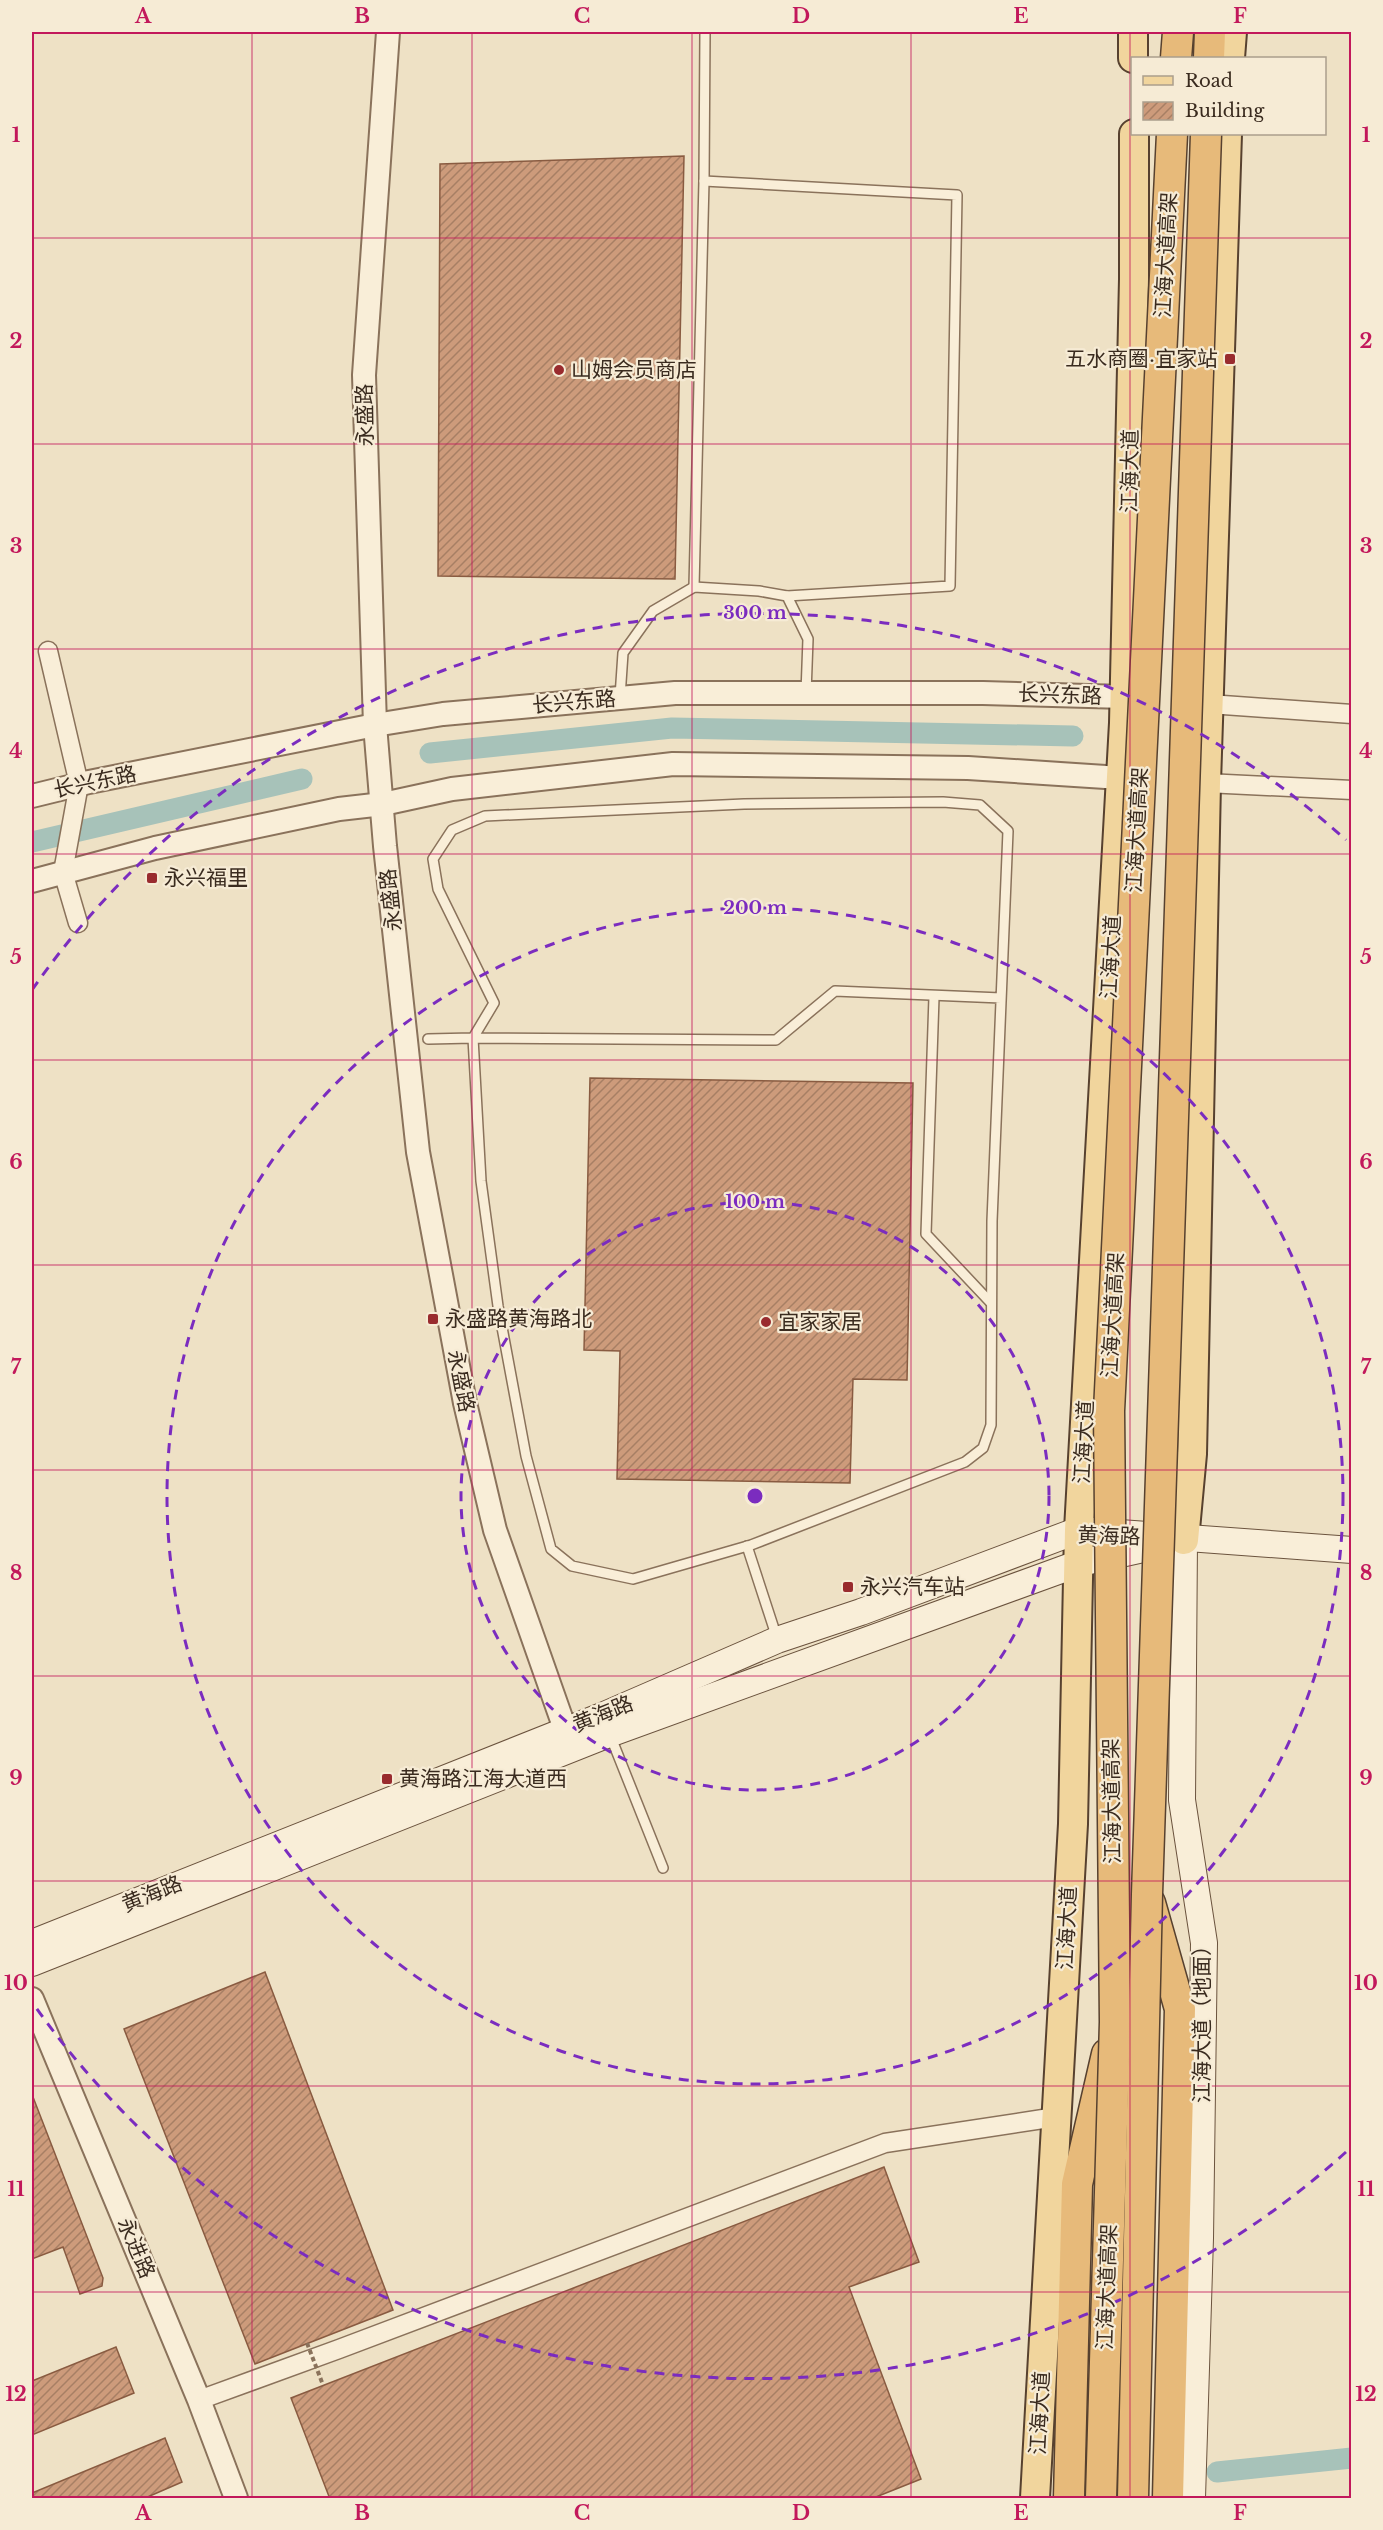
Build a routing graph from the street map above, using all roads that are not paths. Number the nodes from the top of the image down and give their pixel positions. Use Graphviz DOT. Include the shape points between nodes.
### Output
graph roads {
  1 [pos="388,32"];
  2 [pos="705,32"];
  3 [pos="1133,32"];
  4 [pos="1178,32"];
  5 [pos="1210,32"];
  6 [pos="1232,32"];
  7 [pos="1133,57"];
  8 [pos="1176,57"];
  9 [pos="1209,57"];
  10 [pos="1230,57"];
  11 [pos="1134,135"];
  12 [pos="1172,135"];
  13 [pos="1206,135"];
  14 [pos="1227,135"];
  15 [pos="704,181"];
  16 [pos="694,587"];
  17 [pos="787,596"];
  18 [pos="48,651"];
  19 [pos="806,693"];
  20 [pos="1125,697"];
  21 [pos="620,698"];
  22 [pos="1209,704"];
  23 [pos="1352,714"];
  24 [pos="375,725"];
  25 [pos="1121,778"];
  26 [pos="1206,783"];
  27 [pos="79,784"];
  28 [pos="1352,790"];
  29 [pos="32,796"];
  30 [pos="383,804"];
  31 [pos="63,872"];
  32 [pos="32,881"];
  33 [pos="78,923"];
  34 [pos="934,997"];
  35 [pos="1001,999"];
  36 [pos="473,1038"];
  37 [pos="428,1039"];
  38 [pos="991,1303"];
  39 [pos="1079,1530"];
  40 [pos="1185,1540"];
  41 [pos="747,1546"];
  42 [pos="1352,1550"];
  43 [pos="1080,1563"];
  44 [pos="777,1640"];
  45 [pos="606,1725"];
  46 [pos="568,1739"];
  47 [pos="663,1868"];
  48 [pos="1147,1894"];
  49 [pos="32,1943"];
  50 [pos="32,1963"];
  51 [pos="32,1999"];
  52 [pos="1114,2022"];
  53 [pos="1056,2117"];
  54 [pos="199,2400"];
  55 [pos="1168,2498"];
  56 [pos="236,2499"];
  57 [pos="1035,2499"];
  58 [pos="1069,2499"];
  59 [pos="1101,2499"];
  60 [pos="1133,2499"];
  61 [pos="1192,2499"];
  1 -- 24 [label="street, 永盛路" via="364,375"];
  2 -- 15 [label="lane"];
  3 -- 7 [label="main road"];
  4 -- 8 [label="highway"];
  5 -- 9 [label="highway"];
  6 -- 10 [label="main road"];
  11 -- 20 [label="main road, 江海大道"];
  12 -- 52 [label="highway, 江海大道高架, bridge" via="1109,1411"];
  13 -- 48 [label="highway, 江海大道高架, bridge"];
  14 -- 22 [label="main road"];
  15 -- 16 [label="lane"];
  15 -- 17 [label="lane" via="957,195 950,586"];
  16 -- 17 [label="lane"];
  16 -- 21 [label="lane" via="653,611 623,653"];
  17 -- 19 [label="lane" via="808,639"];
  18 -- 27 [label="street"];
  19 -- 20 [label="street, 长兴东路"];
  19 -- 21 [label="street, 长兴东路" via="675,693"];
  20 -- 25 [label="main road, 江海大道"];
  21 -- 24 [label="street, 长兴东路" via="443,714"];
  22 -- 23 [label="street"];
  22 -- 26 [label="main road"];
  24 -- 27 [label="street, 长兴东路"];
  24 -- 30 [label="street, 永盛路"];
  25 -- 30 [label="street" via="968,768 673,764 452,789"];
  25 -- 39 [label="main road, 江海大道"];
  26 -- 28 [label="street"];
  26 -- 40 [label="main road" via="1192,1454"];
  27 -- 29 [label="street, 长兴东路"];
  27 -- 31 [label="street"];
  30 -- 31 [label="street" via="339,809 155,848"];
  30 -- 46 [label="street, 永盛路" via="418,1152 465,1402 495,1530"];
  31 -- 32 [label="street"];
  31 -- 33 [label="street"];
  34 -- 35 [label="lane"];
  34 -- 36 [label="lane" via="835,991 776,1040"];
  34 -- 38 [label="lane" via="926,1234"];
  35 -- 36 [label="lane" via="1008,831 980,806 840,801 485,816 452,830 433,859 438,889 494,1003"];
  35 -- 38 [label="lane"];
  36 -- 37 [label="lane"];
  36 -- 41 [label="lane" via="481,1181 498,1306 526,1456 551,1548 572,1566 633,1579"];
  38 -- 41 [label="lane" via="990,1425 982,1448 965,1462"];
  39 -- 40 [label="main road, 黄海路"];
  39 -- 43 [label="main road, 江海大道"];
  39 -- 44 [label="main road, 黄海路"];
  40 -- 42 [label="main road, 黄海路"];
  40 -- 43 [label="main road, 黄海路"];
  40 -- 61 [label="main road, 江海大道（地面）" via="1182,1800 1204,1943"];
  41 -- 44 [label="lane"];
  43 -- 45 [label="main road, 黄海路"];
  43 -- 53 [label="main road, 江海大道" via="1073,1824"];
  44 -- 45 [label="main road, 黄海路"];
  45 -- 46 [label="main road, 黄海路"];
  45 -- 47 [label="lane"];
  46 -- 49 [label="main road, 黄海路"];
  46 -- 50 [label="main road, 黄海路"];
  48 -- 55 [label="highway" via="1180,2009"];
  48 -- 60 [label="highway, 江海大道高架, bridge"];
  51 -- 54 [label="street, 永进路"];
  52 -- 58 [label="highway, bridge" via="1077,2184"];
  52 -- 59 [label="highway, 江海大道高架, bridge"];
  53 -- 54 [label="street" via="885,2143"];
  53 -- 57 [label="main road, 江海大道"];
  54 -- 56 [label="street, 永进路"];
}
